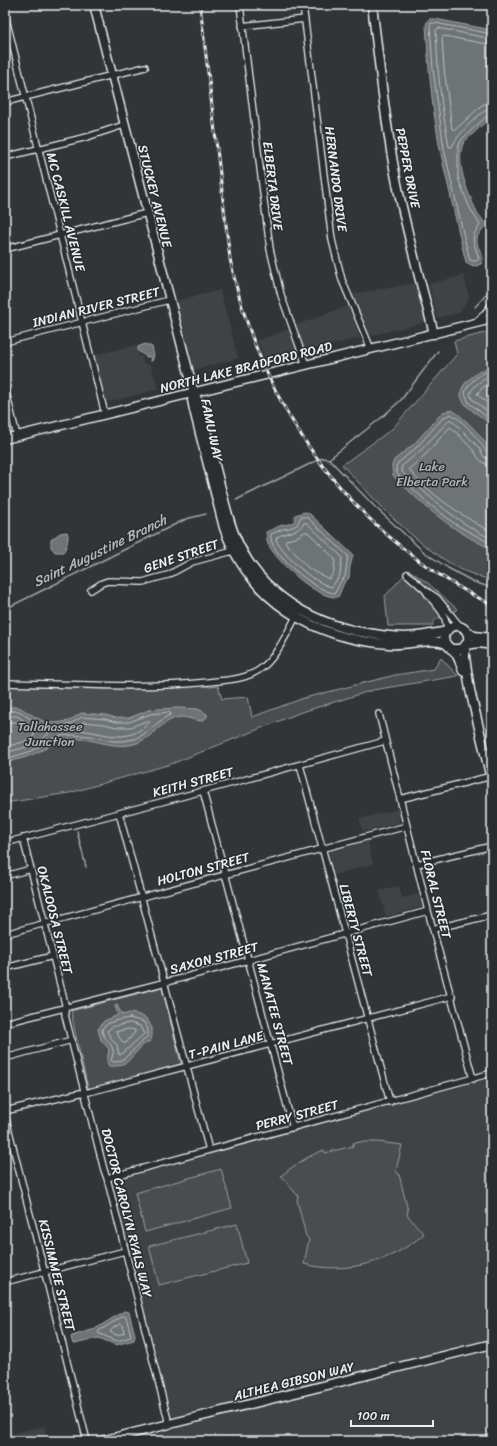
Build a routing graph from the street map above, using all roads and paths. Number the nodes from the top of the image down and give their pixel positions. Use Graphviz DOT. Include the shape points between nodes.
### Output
graph roads {
  1 [pos="94,5"];
  2 [pos="240,5"];
  3 [pos="303,5"];
  4 [pos="372,5"];
  5 [pos="5,15"];
  6 [pos="305,19"];
  7 [pos="242,26"];
  8 [pos="145,67"];
  9 [pos="112,75"];
  10 [pos="26,97"];
  11 [pos="5,102"];
  12 [pos="124,125"];
  13 [pos="39,149"];
  14 [pos="5,158"];
  15 [pos="147,213"];
  16 [pos="60,234"];
  17 [pos="5,249"];
  18 [pos="169,300"];
  19 [pos="492,305"];
  20 [pos="492,319"];
  21 [pos="82,322"];
  22 [pos="476,323"];
  23 [pos="434,334"];
  24 [pos="5,342"];
  25 [pos="371,349"];
  26 [pos="306,365"];
  27 [pos="5,388"];
  28 [pos="194,393"];
  29 [pos="105,414"];
  30 [pos="17,436"];
  31 [pos="5,439"];
  32 [pos="234,551"];
  33 [pos="407,574"];
  34 [pos="91,590"];
  35 [pos="425,590"];
  36 [pos="298,614"];
  37 [pos="464,629"];
  38 [pos="447,631"];
  39 [pos="492,638"];
  40 [pos="492,645"];
  41 [pos="449,646"];
  42 [pos="465,646"];
  43 [pos="5,683"];
  44 [pos="470,690"];
  45 [pos="379,714"];
  46 [pos="386,741"];
  47 [pos="300,765"];
  48 [pos="492,779"];
  49 [pos="204,791"];
  50 [pos="400,799"];
  51 [pos="119,813"];
  52 [pos="407,826"];
  53 [pos="23,838"];
  54 [pos="5,843"];
  55 [pos="492,846"];
  56 [pos="323,849"];
  57 [pos="417,864"];
  58 [pos="31,869"];
  59 [pos="226,875"];
  60 [pos="5,876"];
  61 [pos="142,898"];
  62 [pos="428,911"];
  63 [pos="492,915"];
  64 [pos="44,923"];
  65 [pos="433,929"];
  66 [pos="5,934"];
  67 [pos="345,934"];
  68 [pos="53,956"];
  69 [pos="249,960"];
  70 [pos="5,968"];
  71 [pos="164,982"];
  72 [pos="452,996"];
  73 [pos="65,1008"];
  74 [pos="368,1018"];
  75 [pos="5,1024"];
  76 [pos="72,1040"];
  77 [pos="271,1044"];
  78 [pos="5,1058"];
  79 [pos="186,1067"];
  80 [pos="492,1073"];
  81 [pos="473,1080"];
  82 [pos="84,1093"];
  83 [pos="390,1102"];
  84 [pos="5,1112"];
  85 [pos="5,1115"];
  86 [pos="293,1128"];
  87 [pos="209,1150"];
  88 [pos="107,1178"];
  89 [pos="125,1251"];
  90 [pos="45,1272"];
  91 [pos="5,1282"];
  92 [pos="492,1344"];
  93 [pos="169,1424"];
  94 [pos="87,1441"];
  95 [pos="101,1441"];
  1 -- 9 [label="street, STUCKEY AVENUE"];
  2 -- 7 [label="street, ELBERTA DRIVE"];
  3 -- 6 [label="street, HERNANDO DRIVE"];
  4 -- 23 [label="street, PEPPER DRIVE" via="394,168"];
  5 -- 10 [label="street, MC CASKILL AVENUE"];
  6 -- 7 [label="street"];
  6 -- 25 [label="street, HERNANDO DRIVE" via="332,240 342,280"];
  7 -- 26 [label="street, ELBERTA DRIVE" via="270,249 281,295"];
  8 -- 9 [label="street"];
  9 -- 10 [label="street"];
  9 -- 12 [label="street, STUCKEY AVENUE"];
  10 -- 11 [label="street"];
  10 -- 13 [label="street, MC CASKILL AVENUE"];
  12 -- 13 [label="street"];
  12 -- 15 [label="street, STUCKEY AVENUE"];
  13 -- 14 [label="street"];
  13 -- 16 [label="street, MC CASKILL AVENUE"];
  15 -- 16 [label="street"];
  15 -- 18 [label="street, STUCKEY AVENUE"];
  16 -- 17 [label="street"];
  16 -- 21 [label="street, MC CASKILL AVENUE"];
  18 -- 21 [label="street, INDIAN RIVER STREET"];
  18 -- 28 [label="street, STUCKEY AVENUE"];
  19 -- 22 [label="street"];
  20 -- 22 [label="street, NORTH LAKE BRADFORD ROAD"];
  21 -- 24 [label="street, INDIAN RIVER STREET"];
  21 -- 29 [label="street, MC CASKILL AVENUE"];
  22 -- 23 [label="street, NORTH LAKE BRADFORD ROAD"];
  23 -- 25 [label="street, NORTH LAKE BRADFORD ROAD"];
  25 -- 26 [label="street, NORTH LAKE BRADFORD ROAD"];
  26 -- 28 [label="street, NORTH LAKE BRADFORD ROAD"];
  27 -- 30 [label="street"];
  28 -- 29 [label="street, NORTH LAKE BRADFORD ROAD"];
  28 -- 32 [label="street, FAMU WAY" via="194,410 221,520"];
  28 -- 36 [label="street, FAMU WAY" via="201,410 229,519 241,548 267,584"];
  29 -- 30 [label="street, NORTH LAKE BRADFORD ROAD"];
  30 -- 31 [label="street, NORTH LAKE BRADFORD ROAD"];
  32 -- 34 [label="street, GENE STREET" via="192,562 168,575 143,582 108,581"];
  32 -- 36 [label="street, FAMU WAY" via="258,586 275,602"];
  33 -- 35 [label="street"];
  35 -- 37 [label="street" via="444,605"];
  35 -- 38 [label="street" via="444,613"];
  36 -- 38 [label="street, FAMU WAY" via="336,626 383,636 408,637"];
  36 -- 41 [label="street, FAMU WAY" via="315,627 371,642 394,645 436,641"];
  36 -- 43 [label="street" via="274,655 265,665 249,675 176,685"];
  37 -- 38 [label="street, FAMU WAY" via="453,626"];
  37 -- 39 [label="street" via="474,636"];
  37 -- 42 [label="street" via="468,638"];
  38 -- 41 [label="street" via="445,636"];
  40 -- 42 [label="street, FAMU WAY"];
  41 -- 42 [label="street, FAMU WAY" via="458,650"];
  41 -- 44 [label="street" via="458,657"];
  42 -- 44 [label="street"];
  44 -- 48 [label="street"];
  45 -- 46 [label="street, FLORAL STREET"];
  46 -- 47 [label="street, KEITH STREET"];
  46 -- 50 [label="street, FLORAL STREET"];
  47 -- 49 [label="street, KEITH STREET"];
  47 -- 56 [label="street, LIBERTY STREET"];
  48 -- 50 [label="street"];
  49 -- 51 [label="street, KEITH STREET"];
  49 -- 59 [label="street, MANATEE STREET"];
  50 -- 52 [label="street, FLORAL STREET"];
  51 -- 53 [label="street, KEITH STREET"];
  51 -- 61 [label="street"];
  52 -- 56 [label="street, HOLTON STREET"];
  52 -- 57 [label="street, FLORAL STREET"];
  53 -- 54 [label="street, KEITH STREET"];
  53 -- 58 [label="street, OKALOOSA STREET"];
  55 -- 57 [label="street"];
  56 -- 59 [label="street, HOLTON STREET"];
  56 -- 67 [label="street, LIBERTY STREET"];
  57 -- 62 [label="street, FLORAL STREET"];
  58 -- 60 [label="street"];
  58 -- 64 [label="street, OKALOOSA STREET"];
  59 -- 61 [label="street, HOLTON STREET"];
  59 -- 69 [label="street, MANATEE STREET"];
  61 -- 64 [label="street, HOLTON STREET"];
  61 -- 71 [label="street"];
  62 -- 65 [label="street, FLORAL STREET"];
  62 -- 67 [label="street, SAXON STREET"];
  63 -- 65 [label="street"];
  64 -- 66 [label="street, HOLTON STREET"];
  64 -- 68 [label="street, OKALOOSA STREET"];
  65 -- 72 [label="street, FLORAL STREET"];
  67 -- 69 [label="street, SAXON STREET"];
  67 -- 74 [label="street, LIBERTY STREET"];
  68 -- 70 [label="street"];
  68 -- 73 [label="street, OKALOOSA STREET"];
  69 -- 71 [label="street, SAXON STREET"];
  69 -- 77 [label="street, MANATEE STREET"];
  71 -- 73 [label="street, SAXON STREET"];
  71 -- 79 [label="street"];
  72 -- 74 [label="street, T-PAIN LANE"];
  72 -- 81 [label="street, FLORAL STREET"];
  73 -- 75 [label="street, SAXON STREET"];
  73 -- 76 [label="street, DOCTOR CAROLYN RYALS WAY"];
  74 -- 77 [label="street, T-PAIN LANE"];
  74 -- 83 [label="street, LIBERTY STREET"];
  76 -- 78 [label="street"];
  76 -- 82 [label="street, DOCTOR CAROLYN RYALS WAY"];
  77 -- 79 [label="street, T-PAIN LANE"];
  77 -- 86 [label="street, MANATEE STREET"];
  79 -- 82 [label="street, T-PAIN LANE"];
  79 -- 87 [label="street"];
  80 -- 81 [label="street, PERRY STREET"];
  81 -- 83 [label="street, PERRY STREET"];
  82 -- 84 [label="street, T-PAIN LANE"];
  82 -- 88 [label="street, DOCTOR CAROLYN RYALS WAY"];
  83 -- 86 [label="street, PERRY STREET"];
  85 -- 90 [label="street, KISSIMMEE STREET"];
  86 -- 87 [label="street, PERRY STREET"];
  87 -- 88 [label="street, PERRY STREET"];
  88 -- 89 [label="street, DOCTOR CAROLYN RYALS WAY"];
  89 -- 90 [label="street"];
  89 -- 93 [label="street, DOCTOR CAROLYN RYALS WAY"];
  90 -- 91 [label="street"];
  90 -- 94 [label="street, KISSIMMEE STREET"];
  92 -- 93 [label="street, ALTHEA GIBSON WAY"];
  93 -- 95 [label="street, ALTHEA GIBSON WAY"];
}
